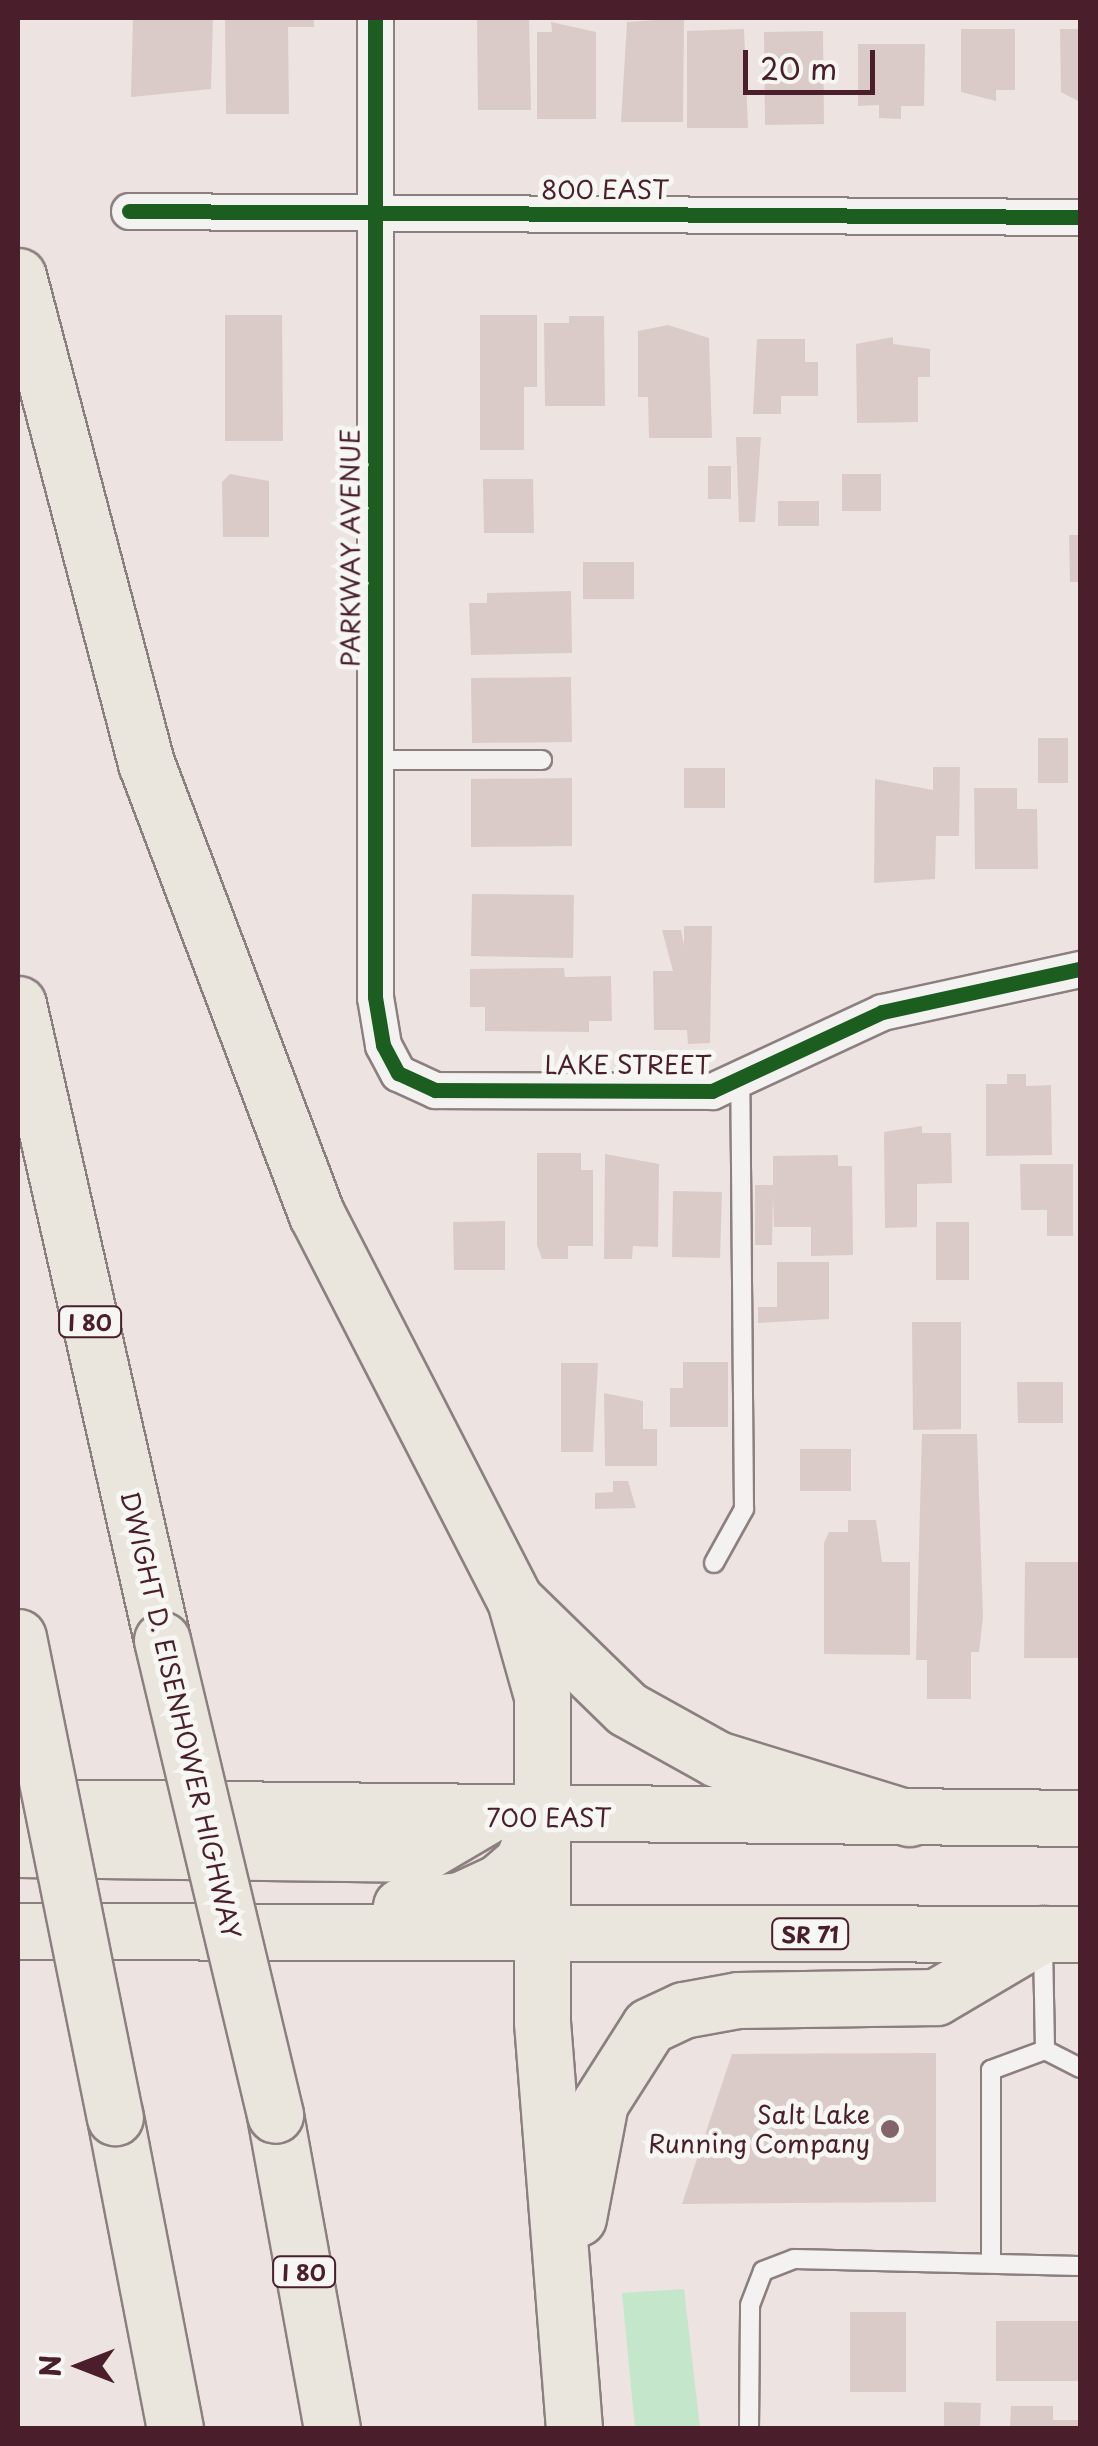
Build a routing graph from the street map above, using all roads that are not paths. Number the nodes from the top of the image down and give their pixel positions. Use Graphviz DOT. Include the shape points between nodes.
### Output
graph roads {
  1 [pos="375,18"];
  2 [pos="129,211"];
  3 [pos="375,212"];
  4 [pos="1080,216"];
  5 [pos="18,276"];
  6 [pos="376,760"];
  7 [pos="542,760"];
  8 [pos="1080,970"];
  9 [pos="18,1004"];
  10 [pos="398,1073"];
  11 [pos="740,1084"];
  12 [pos="714,1563"];
  13 [pos="514,1600"];
  14 [pos="18,1636"];
  15 [pos="18,1808"];
  16 [pos="484,1817"];
  17 [pos="541,1817"];
  18 [pos="909,1818"];
  19 [pos="1080,1818"];
  20 [pos="18,1850"];
  21 [pos="18,1904"];
  22 [pos="18,1931"];
  23 [pos="540,1933"];
  24 [pos="1062,1934"];
  25 [pos="1045,2050"];
  26 [pos="1080,2068"];
  27 [pos="991,2259"];
  28 [pos="1080,2266"];
  29 [pos="561,2284"];
  30 [pos="175,2428"];
  31 [pos="332,2428"];
  32 [pos="574,2428"];
  33 [pos="749,2428"];
  1 -- 3 [label="street, PARKWAY AVENUE"];
  2 -- 3 [label="street, 800 EAST"];
  3 -- 4 [label="street, 800 EAST"];
  3 -- 6 [label="street, PARKWAY AVENUE"];
  5 -- 13 [label="main road" via="30,346 153,781 317,1215"];
  6 -- 7 [label="lane"];
  6 -- 10 [label="street, PARKWAY AVENUE" via="375,997 383,1044"];
  8 -- 11 [label="street, LAKE STREET" via="882,1012"];
  9 -- 31 [label="main road, DWIGHT D. EISENHOWER HIGHWAY / I 80, bridge" via="275,2115"];
  10 -- 11 [label="street, LAKE STREET" via="435,1090 712,1092"];
  11 -- 12 [label="lane" via="744,1509"];
  13 -- 17 [label="main road" via="542,1696"];
  13 -- 18 [label="main road" via="627,1709 718,1760"];
  14 -- 30 [label="main road, bridge"];
  15 -- 16 [label="main road, 700 EAST"];
  16 -- 17 [label="main road, 700 EAST"];
  16 -- 20 [label="main road" via="422,1854"];
  17 -- 18 [label="main road, 700 EAST"];
  17 -- 21 [label="main road" via="522,1862 499,1882 428,1906"];
  17 -- 23 [label="main road"];
  18 -- 19 [label="main road, 700 EAST"];
  22 -- 23 [label="main road, SR 71"];
  23 -- 24 [label="main road, SR 71"];
  23 -- 29 [label="main road"];
  24 -- 25 [label="lane"];
  24 -- 29 [label="main road" via="936,1997 738,2000 683,2010 648,2026 600,2103"];
  25 -- 26 [label="lane"];
  25 -- 27 [label="lane" via="990,2070"];
  27 -- 28 [label="lane"];
  27 -- 33 [label="lane" via="794,2259 763,2272 750,2306"];
  29 -- 32 [label="main road"];
}
